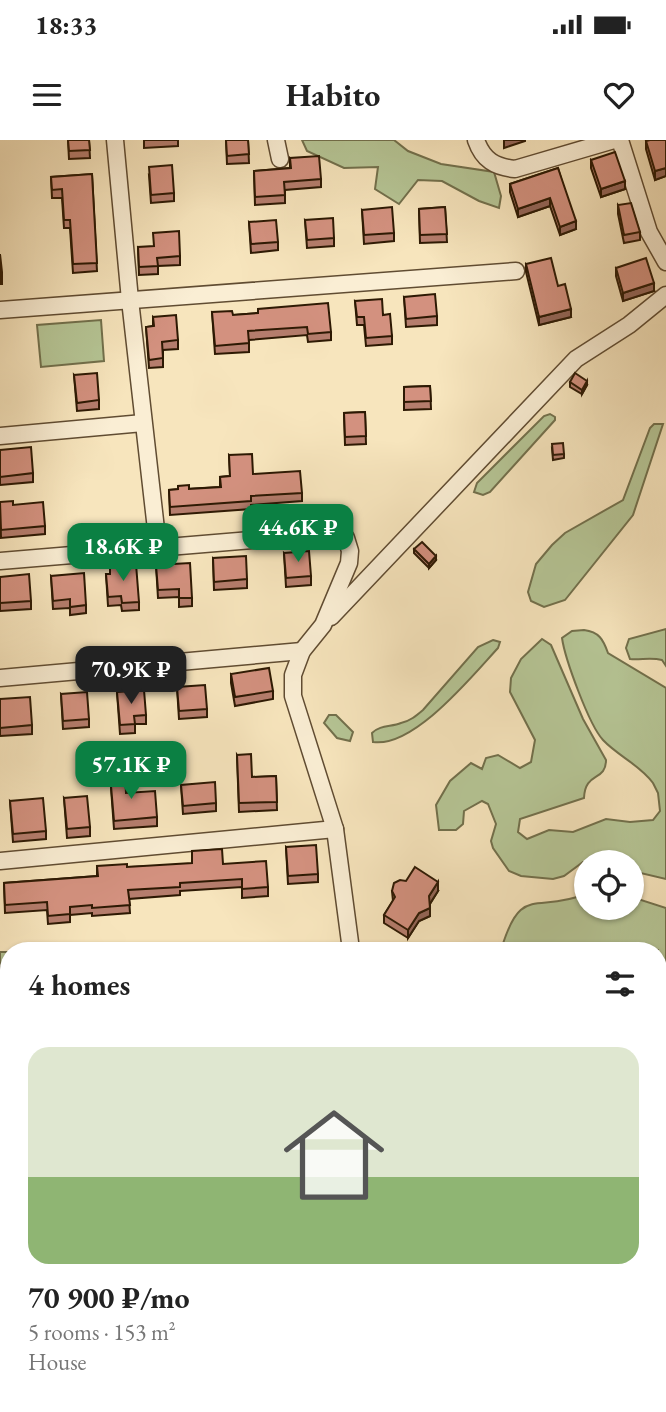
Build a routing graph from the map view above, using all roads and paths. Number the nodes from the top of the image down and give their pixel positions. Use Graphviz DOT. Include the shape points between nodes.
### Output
graph roads {
  1 [pos="115,140"];
  2 [pos="276,140"];
  3 [pos="476,140"];
  4 [pos="614,140"];
  5 [pos="620,140"];
  6 [pos="280,159"];
  7 [pos="666,262"];
  8 [pos="516,271"];
  9 [pos="666,295"];
  10 [pos="130,300"];
  11 [pos="0,310"];
  12 [pos="143,423"];
  13 [pos="0,436"];
  14 [pos="158,547"];
  15 [pos="0,561"];
  16 [pos="323,625"];
  17 [pos="302,651"];
  18 [pos="0,678"];
  19 [pos="335,829"];
  20 [pos="0,861"];
  21 [pos="350,942"];
  1 -- 10 [label="street"];
  2 -- 6 [label="street"];
  3 -- 4 [label="street" via="492,163 515,169"];
  5 -- 7 [label="street" via="649,232"];
  8 -- 10 [label="street"];
  9 -- 16 [label="street" via="576,359"];
  10 -- 11 [label="street"];
  10 -- 12 [label="street"];
  12 -- 13 [label="street"];
  12 -- 14 [label="street"];
  14 -- 15 [label="street"];
  14 -- 16 [label="street" via="335,533 346,538 349,564"];
  16 -- 17 [label="street"];
  17 -- 18 [label="street"];
  17 -- 19 [label="street" via="293,675 293,696"];
  19 -- 20 [label="street"];
  19 -- 21 [label="street"];
}
